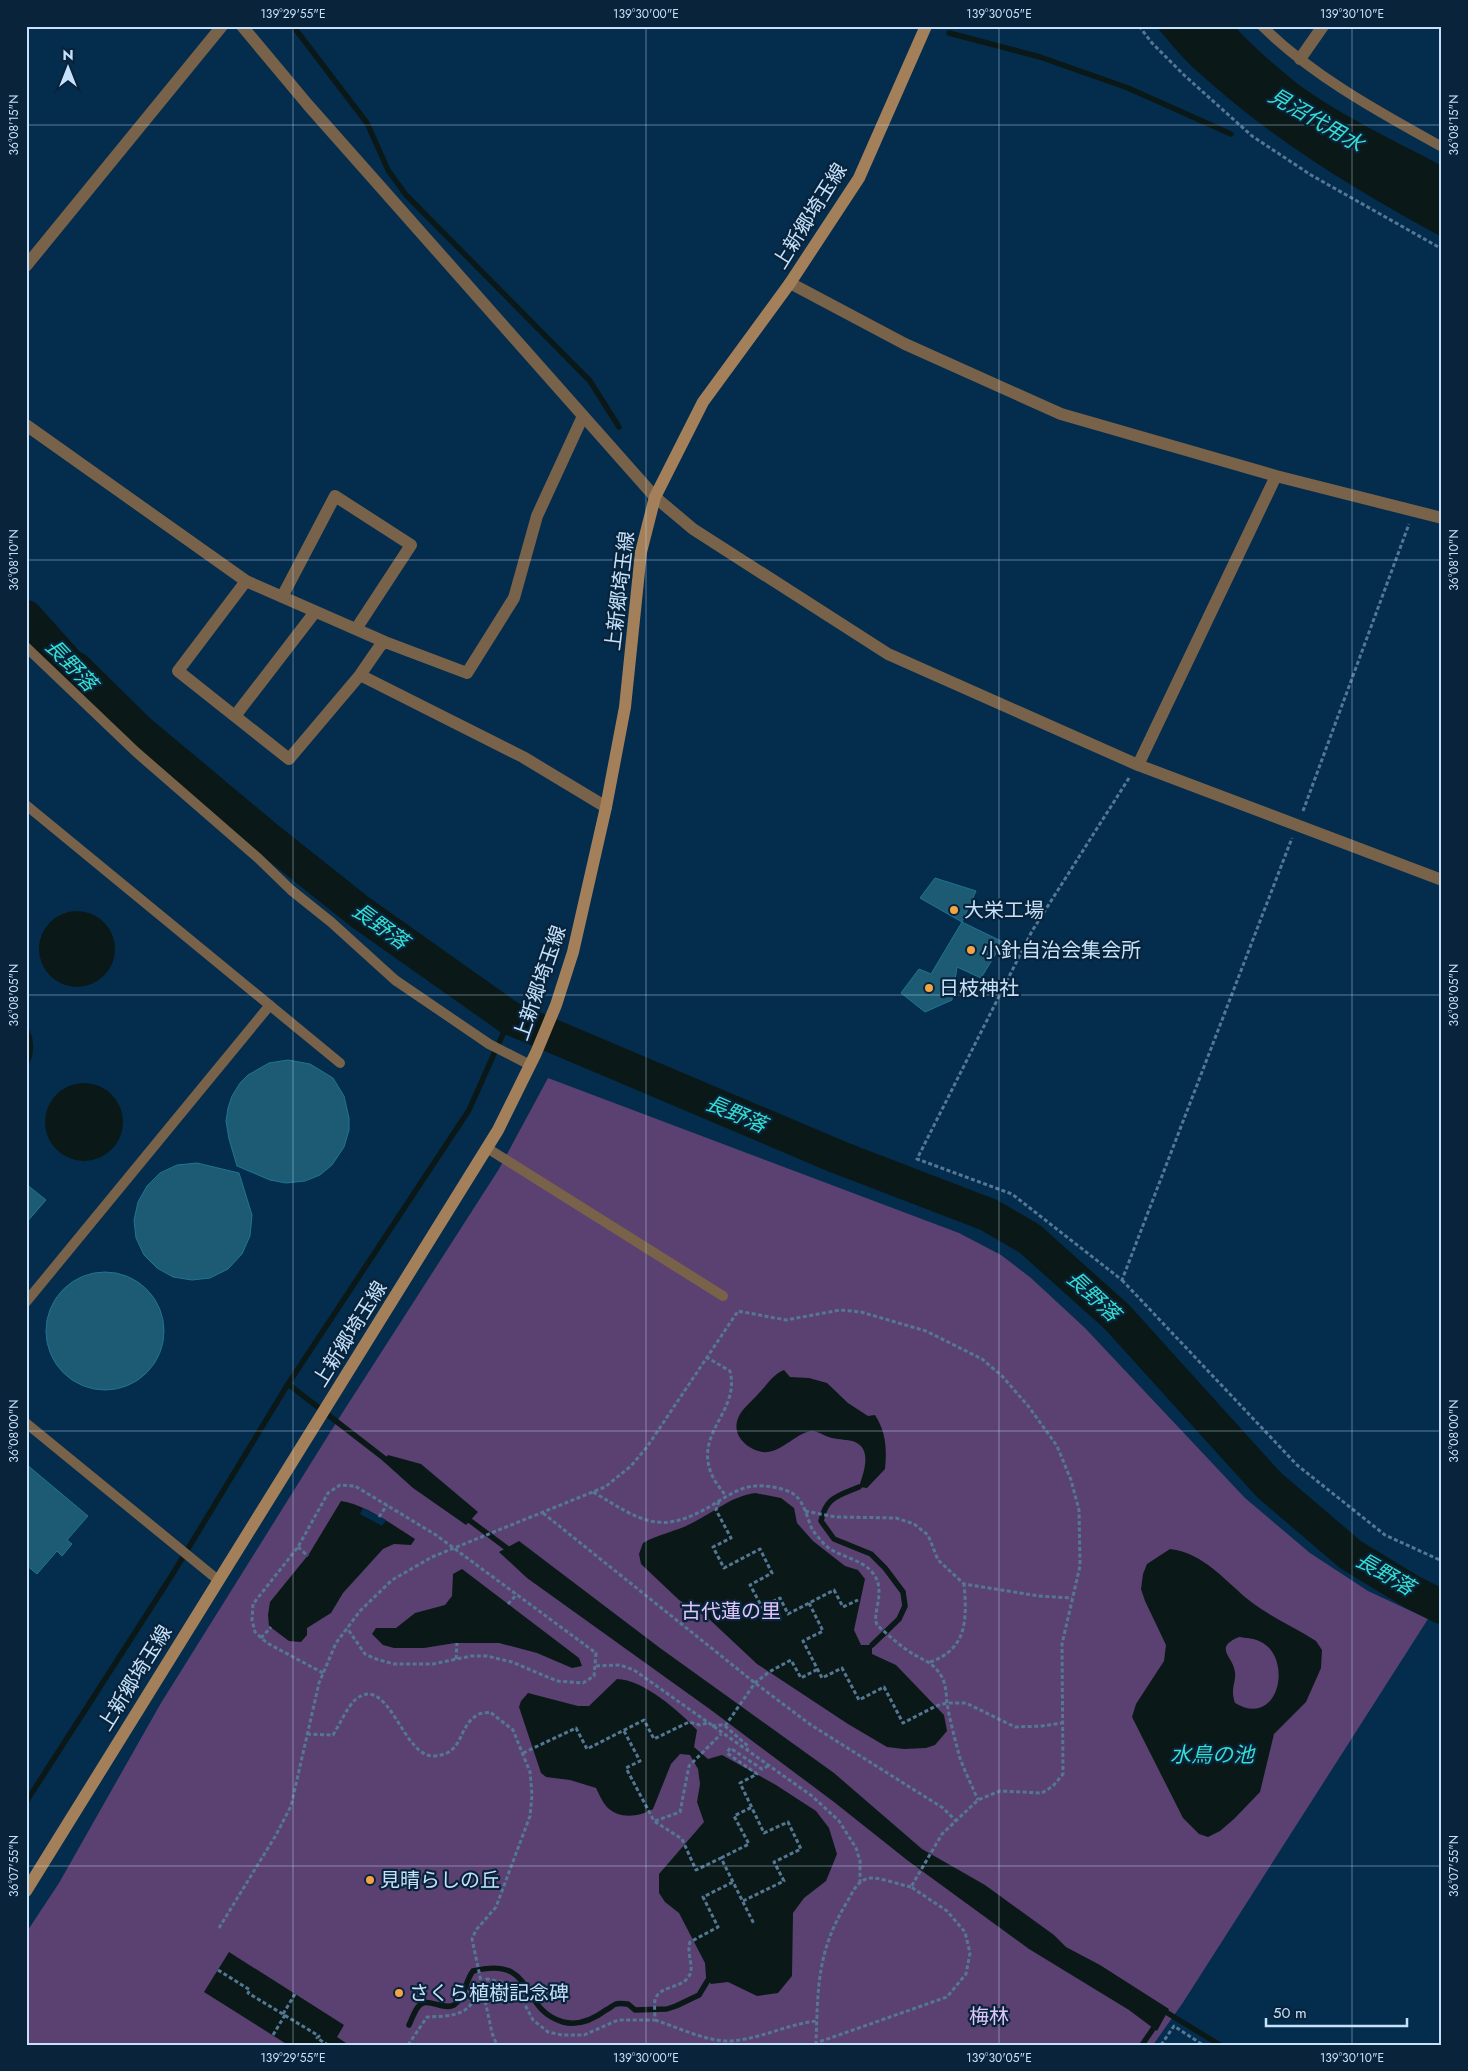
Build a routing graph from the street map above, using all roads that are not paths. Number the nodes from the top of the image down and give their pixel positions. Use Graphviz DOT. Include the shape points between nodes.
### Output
graph roads {
  1 [pos="222,26"];
  2 [pos="242,26"];
  3 [pos="926,26"];
  4 [pos="1262,26"];
  5 [pos="1323,26"];
  6 [pos="1300,59"];
  7 [pos="1442,147"];
  8 [pos="26,266"];
  9 [pos="790,283"];
  10 [pos="583,416"];
  11 [pos="26,425"];
  12 [pos="1276,476"];
  13 [pos="655,497"];
  14 [pos="1442,518"];
  15 [pos="246,580"];
  16 [pos="282,596"];
  17 [pos="315,612"];
  18 [pos="356,629"];
  19 [pos="385,642"];
  20 [pos="26,646"];
  21 [pos="360,674"];
  22 [pos="234,716"];
  23 [pos="1138,764"];
  24 [pos="26,805"];
  25 [pos="606,806"];
  26 [pos="1442,880"];
  27 [pos="270,1005"];
  28 [pos="340,1063"];
  29 [pos="530,1065"];
  30 [pos="487,1148"];
  31 [pos="723,1296"];
  32 [pos="26,1302"];
  33 [pos="26,1423"];
  34 [pos="218,1580"];
  35 [pos="26,1891"];
  1 -- 8 [label="street"];
  2 -- 10 [label="street"];
  3 -- 9 [label="main road, 上新郷埼玉線" via="858,178"];
  4 -- 6 [label="lane"];
  5 -- 6 [label="street"];
  6 -- 7 [label="lane" via="1363,103"];
  9 -- 12 [label="street" via="904,344 1061,414"];
  9 -- 13 [label="main road, 上新郷埼玉線" via="703,402"];
  10 -- 13 [label="street"];
  10 -- 19 [label="street" via="537,516 514,598 468,673"];
  11 -- 15 [label="street"];
  12 -- 14 [label="street"];
  12 -- 23 [label="street"];
  13 -- 23 [label="street" via="693,529 888,654"];
  13 -- 25 [label="main road, 上新郷埼玉線" via="641,552 625,707"];
  15 -- 16 [label="street"];
  15 -- 22 [label="street" via="178,671"];
  16 -- 17 [label="street"];
  16 -- 18 [label="street" via="335,496 411,545"];
  17 -- 18 [label="street"];
  17 -- 22 [label="street"];
  18 -- 19 [label="street"];
  19 -- 21 [label="street"];
  20 -- 29 [label="lane" via="136,752 395,980 489,1044"];
  21 -- 22 [label="street" via="290,759"];
  21 -- 25 [label="street" via="523,757"];
  23 -- 26 [label="street"];
  24 -- 27 [label="lane"];
  25 -- 29 [label="main road, 上新郷埼玉線" via="573,952 556,1005"];
  27 -- 28 [label="lane"];
  27 -- 32 [label="lane"];
  29 -- 30 [label="main road, 上新郷埼玉線"];
  30 -- 31 [label="lane"];
  30 -- 34 [label="main road, 上新郷埼玉線"];
  33 -- 34 [label="lane"];
  34 -- 35 [label="main road, 上新郷埼玉線"];
}
